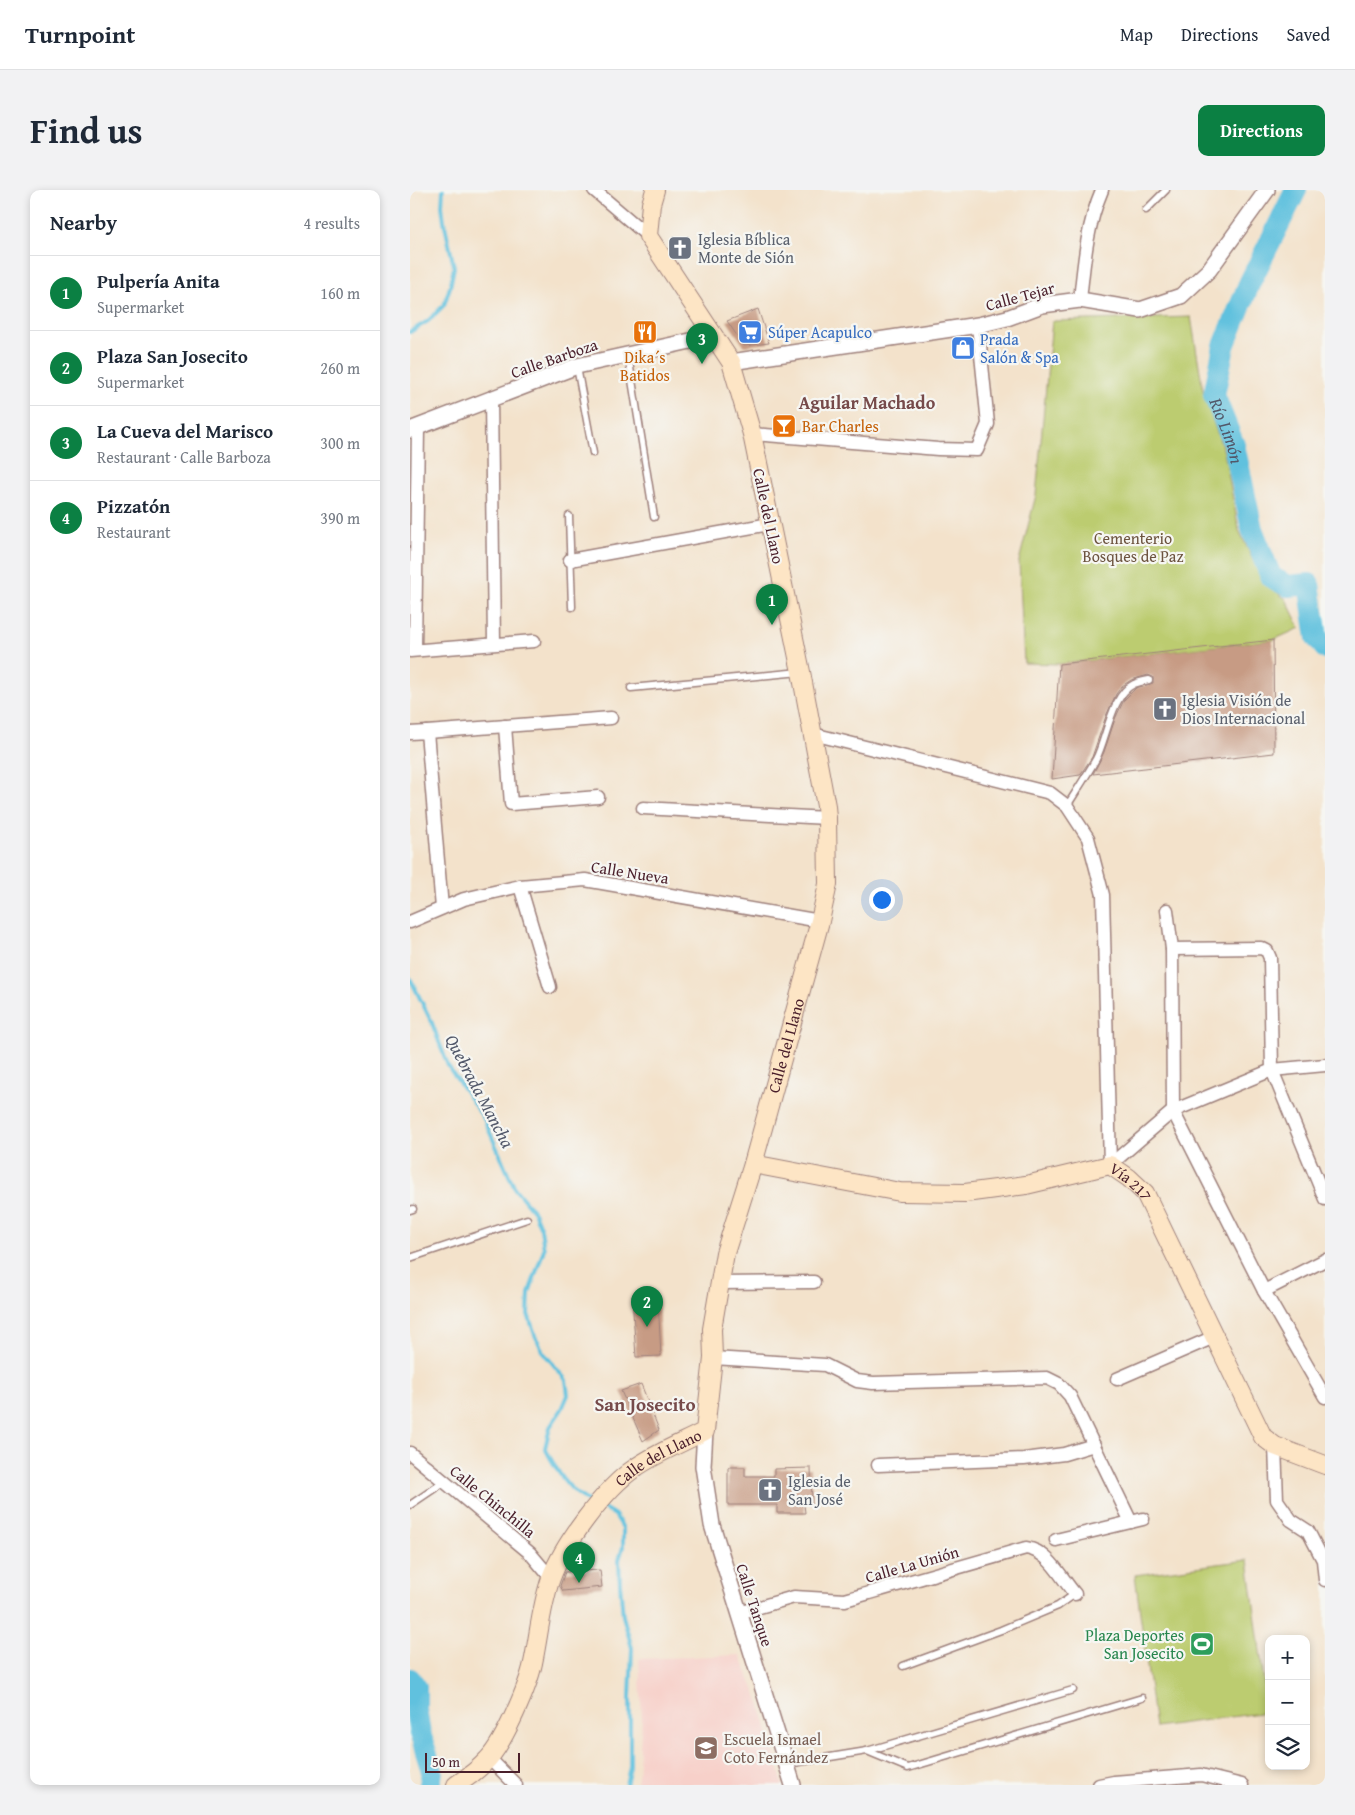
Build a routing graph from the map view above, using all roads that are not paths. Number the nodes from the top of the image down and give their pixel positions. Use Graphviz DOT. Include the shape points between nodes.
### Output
graph roads {
  1 [pos="594,190"];
  2 [pos="655,190"];
  3 [pos="1102,190"];
  4 [pos="1166,190"];
  5 [pos="1267,190"];
  6 [pos="1146,210"];
  7 [pos="648,236"];
  8 [pos="1080,300"];
  9 [pos="978,326"];
  10 [pos="714,336"];
  11 [pos="628,354"];
  12 [pos="731,362"];
  13 [pos="577,366"];
  14 [pos="491,398"];
  15 [pos="414,429"];
  16 [pos="752,434"];
  17 [pos="593,452"];
  18 [pos="569,516"];
  19 [pos="654,517"];
  20 [pos="770,524"];
  21 [pos="570,560"];
  22 [pos="572,607"];
  23 [pos="534,641"];
  24 [pos="494,644"];
  25 [pos="412,650"];
  26 [pos="801,672"];
  27 [pos="1149,680"];
  28 [pos="631,688"];
  29 [pos="611,718"];
  30 [pos="505,726"];
  31 [pos="427,732"];
  32 [pos="410,733"];
  33 [pos="813,734"];
  34 [pos="598,797"];
  35 [pos="1067,806"];
  36 [pos="643,808"];
  37 [pos="827,818"];
  38 [pos="520,886"];
  39 [pos="442,908"];
  40 [pos="1166,910"];
  41 [pos="820,920"];
  42 [pos="410,922"];
  43 [pos="1172,949"];
  44 [pos="550,987"];
  45 [pos="1325,1065"];
  46 [pos="1272,1070"];
  47 [pos="1173,1111"];
  48 [pos="753,1164"];
  49 [pos="1110,1165"];
  50 [pos="1325,1199"];
  51 [pos="527,1219"];
  52 [pos="410,1258"];
  53 [pos="1325,1260"];
  54 [pos="814,1282"];
  55 [pos="720,1283"];
  56 [pos="1264,1291"];
  57 [pos="1214,1337"];
  58 [pos="713,1358"];
  59 [pos="1117,1380"];
  60 [pos="1325,1397"];
  61 [pos="705,1431"];
  62 [pos="1094,1445"];
  63 [pos="1275,1446"];
  64 [pos="410,1453"];
  65 [pos="878,1464"];
  66 [pos="1325,1465"];
  67 [pos="444,1482"];
  68 [pos="410,1505"];
  69 [pos="1056,1540"];
  70 [pos="551,1578"];
  71 [pos="1325,1580"];
  72 [pos="1076,1594"];
  73 [pos="739,1613"];
  74 [pos="902,1666"];
  75 [pos="1073,1690"];
  76 [pos="1142,1698"];
  77 [pos="867,1751"];
  78 [pos="490,1758"];
  79 [pos="788,1764"];
  80 [pos="456,1785"];
  81 [pos="516,1785"];
  82 [pos="793,1785"];
  83 [pos="1099,1785"];
  84 [pos="1242,1785"];
  1 -- 7 [label="street"];
  2 -- 7 [label="main road"];
  3 -- 8 [label="street" via="1087,240"];
  4 -- 6 [label="lane"];
  5 -- 8 [label="street, Calle Tejar" via="1209,270 1181,296 1140,310"];
  7 -- 10 [label="main road, Calle del Llano"];
  8 -- 9 [label="street, Calle Tejar" via="1042,305"];
  9 -- 12 [label="street, Calle Tejar"];
  9 -- 16 [label="street" via="988,424 978,450"];
  10 -- 11 [label="street, Calle Barboza"];
  10 -- 12 [label="main road, Calle del Llano"];
  11 -- 13 [label="street, Calle Barboza"];
  11 -- 19 [label="lane"];
  12 -- 16 [label="main road, Calle del Llano"];
  13 -- 14 [label="street, Calle Barboza"];
  13 -- 17 [label="lane"];
  14 -- 15 [label="street, Calle Barboza"];
  14 -- 24 [label="street"];
  15 -- 25 [label="street"];
  16 -- 20 [label="main road, Calle del Llano"];
  18 -- 21 [label="lane"];
  20 -- 21 [label="street"];
  20 -- 26 [label="main road, Calle del Llano"];
  21 -- 22 [label="lane"];
  23 -- 24 [label="street"];
  24 -- 25 [label="street"];
  26 -- 28 [label="lane"];
  26 -- 33 [label="main road, Calle del Llano"];
  27 -- 35 [label="lane" via="1136,683 1122,696 1096,758"];
  29 -- 30 [label="street"];
  30 -- 31 [label="street"];
  30 -- 34 [label="street" via="511,804"];
  31 -- 32 [label="street"];
  31 -- 39 [label="street"];
  33 -- 35 [label="street" via="1050,793"];
  33 -- 37 [label="main road, Calle del Llano"];
  35 -- 49 [label="street" via="1088,838 1103,895"];
  36 -- 37 [label="street"];
  37 -- 41 [label="main road, Calle del Llano" via="828,884"];
  38 -- 39 [label="street, Calle Nueva" via="464,899"];
  38 -- 41 [label="street, Calle Nueva" via="586,880"];
  38 -- 44 [label="street"];
  39 -- 42 [label="street, Calle Nueva"];
  40 -- 43 [label="street"];
  41 -- 48 [label="main road, Calle del Llano"];
  43 -- 46 [label="street" via="1261,948 1267,951 1270,958"];
  43 -- 47 [label="street"];
  45 -- 46 [label="street"];
  46 -- 47 [label="street"];
  46 -- 50 [label="street"];
  47 -- 49 [label="street"];
  47 -- 56 [label="street"];
  48 -- 49 [label="main road, Vía 217" via="900,1192 965,1192 1026,1185"];
  48 -- 55 [label="main road, Calle del Llano" via="725,1254"];
  49 -- 57 [label="main road, Vía 217" via="1145,1193"];
  51 -- 52 [label="lane"];
  53 -- 56 [label="street"];
  54 -- 55 [label="street"];
  55 -- 58 [label="main road, Calle del Llano" via="712,1329"];
  56 -- 60 [label="street"];
  57 -- 59 [label="street"];
  57 -- 63 [label="main road, Vía 217" via="1263,1437"];
  58 -- 61 [label="main road, Calle del Llano"];
  58 -- 62 [label="street" via="825,1365 857,1381 873,1383 1047,1378 1059,1384 1070,1396"];
  61 -- 70 [label="main road, Calle del Llano" via="644,1461 621,1478 570,1541"];
  61 -- 73 [label="street, Calle Tanque" via="703,1466 712,1525"];
  62 -- 65 [label="street" via="1064,1454 1024,1459"];
  62 -- 69 [label="street" via="1137,1521"];
  63 -- 66 [label="main road, Vía 217"];
  63 -- 71 [label="street" via="1277,1500 1291,1520 1308,1531 1323,1560"];
  64 -- 67 [label="street, Calle Chinchilla"];
  67 -- 68 [label="lane"];
  67 -- 70 [label="street, Calle Chinchilla" via="530,1553"];
  70 -- 78 [label="main road, Calle del Llano" via="532,1666 510,1724"];
  72 -- 73 [label="street, Calle La Unión" via="1048,1559 1036,1549 1026,1548 845,1600 794,1597"];
  72 -- 74 [label="lane" via="1058,1606"];
  73 -- 79 [label="street, Calle Tanque"];
  75 -- 77 [label="lane"];
  76 -- 77 [label="lane" via="908,1768"];
  77 -- 79 [label="lane"];
  78 -- 80 [label="main road, Calle del Llano"];
  78 -- 81 [label="street"];
  79 -- 82 [label="street, Calle Tanque"];
  83 -- 84 [label="street" via="1201,1775"];
}
